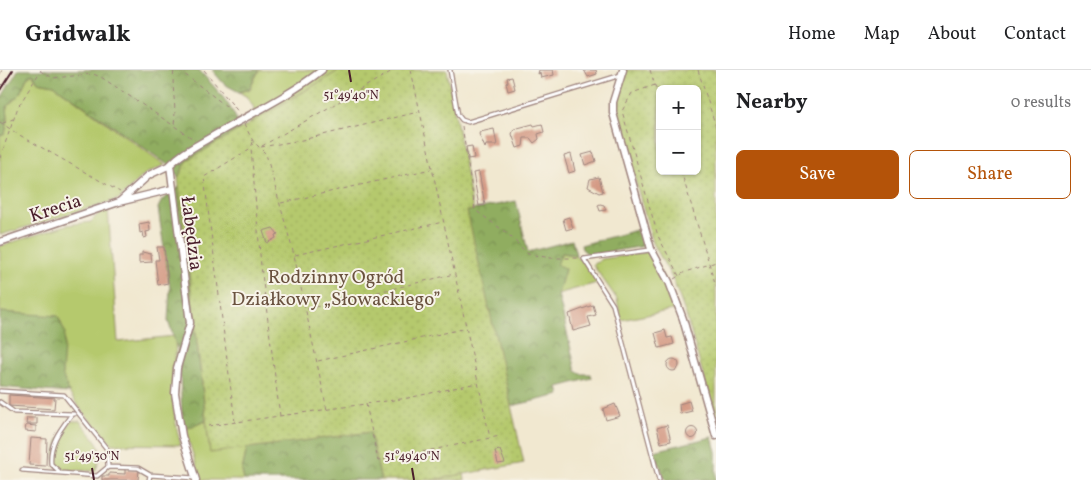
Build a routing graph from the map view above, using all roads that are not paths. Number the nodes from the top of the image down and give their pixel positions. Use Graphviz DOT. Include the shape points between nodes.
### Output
graph roads {
  1 [pos="322,70"];
  2 [pos="450,70"];
  3 [pos="622,73"];
  4 [pos="170,165"];
  5 [pos="172,189"];
  6 [pos="119,202"];
  7 [pos="0,242"];
  8 [pos="651,250"];
  9 [pos="0,391"];
  10 [pos="0,402"];
  11 [pos="72,414"];
  12 [pos="79,414"];
  13 [pos="716,436"];
  14 [pos="108,467"];
  15 [pos="22,470"];
  16 [pos="61,473"];
  17 [pos="150,475"];
  18 [pos="97,478"];
  19 [pos="196,479"];
  20 [pos="149,480"];
  21 [pos="659,480"];
  1 -- 4 [label="street" via="295,90 178,156"];
  2 -- 3 [label="lane" via="458,114 468,122"];
  3 -- 8 [label="street" via="612,113"];
  4 -- 5 [label="street, Łabędzia"];
  4 -- 6 [label="street, Krecia" via="149,175"];
  5 -- 6 [label="street, Krecia"];
  5 -- 19 [label="street, Łabędzia" via="190,323 177,368 175,393 182,436"];
  6 -- 7 [label="street, Krecia"];
  8 -- 13 [label="street" via="670,282 683,319"];
  8 -- 21 [label="lane" via="584,258 613,305"];
  9 -- 12 [label="lane" via="64,395"];
  10 -- 11 [label="lane" via="14,412"];
  11 -- 12 [label="lane"];
  11 -- 16 [label="lane" via="56,436 50,452 51,464"];
  12 -- 14 [label="lane" via="107,449"];
  14 -- 17 [label="lane" via="138,468"];
  14 -- 18 [label="lane"];
  15 -- 16 [label="lane"];
  16 -- 18 [label="lane"];
  17 -- 19 [label="lane"];
  17 -- 20 [label="lane"];
}
